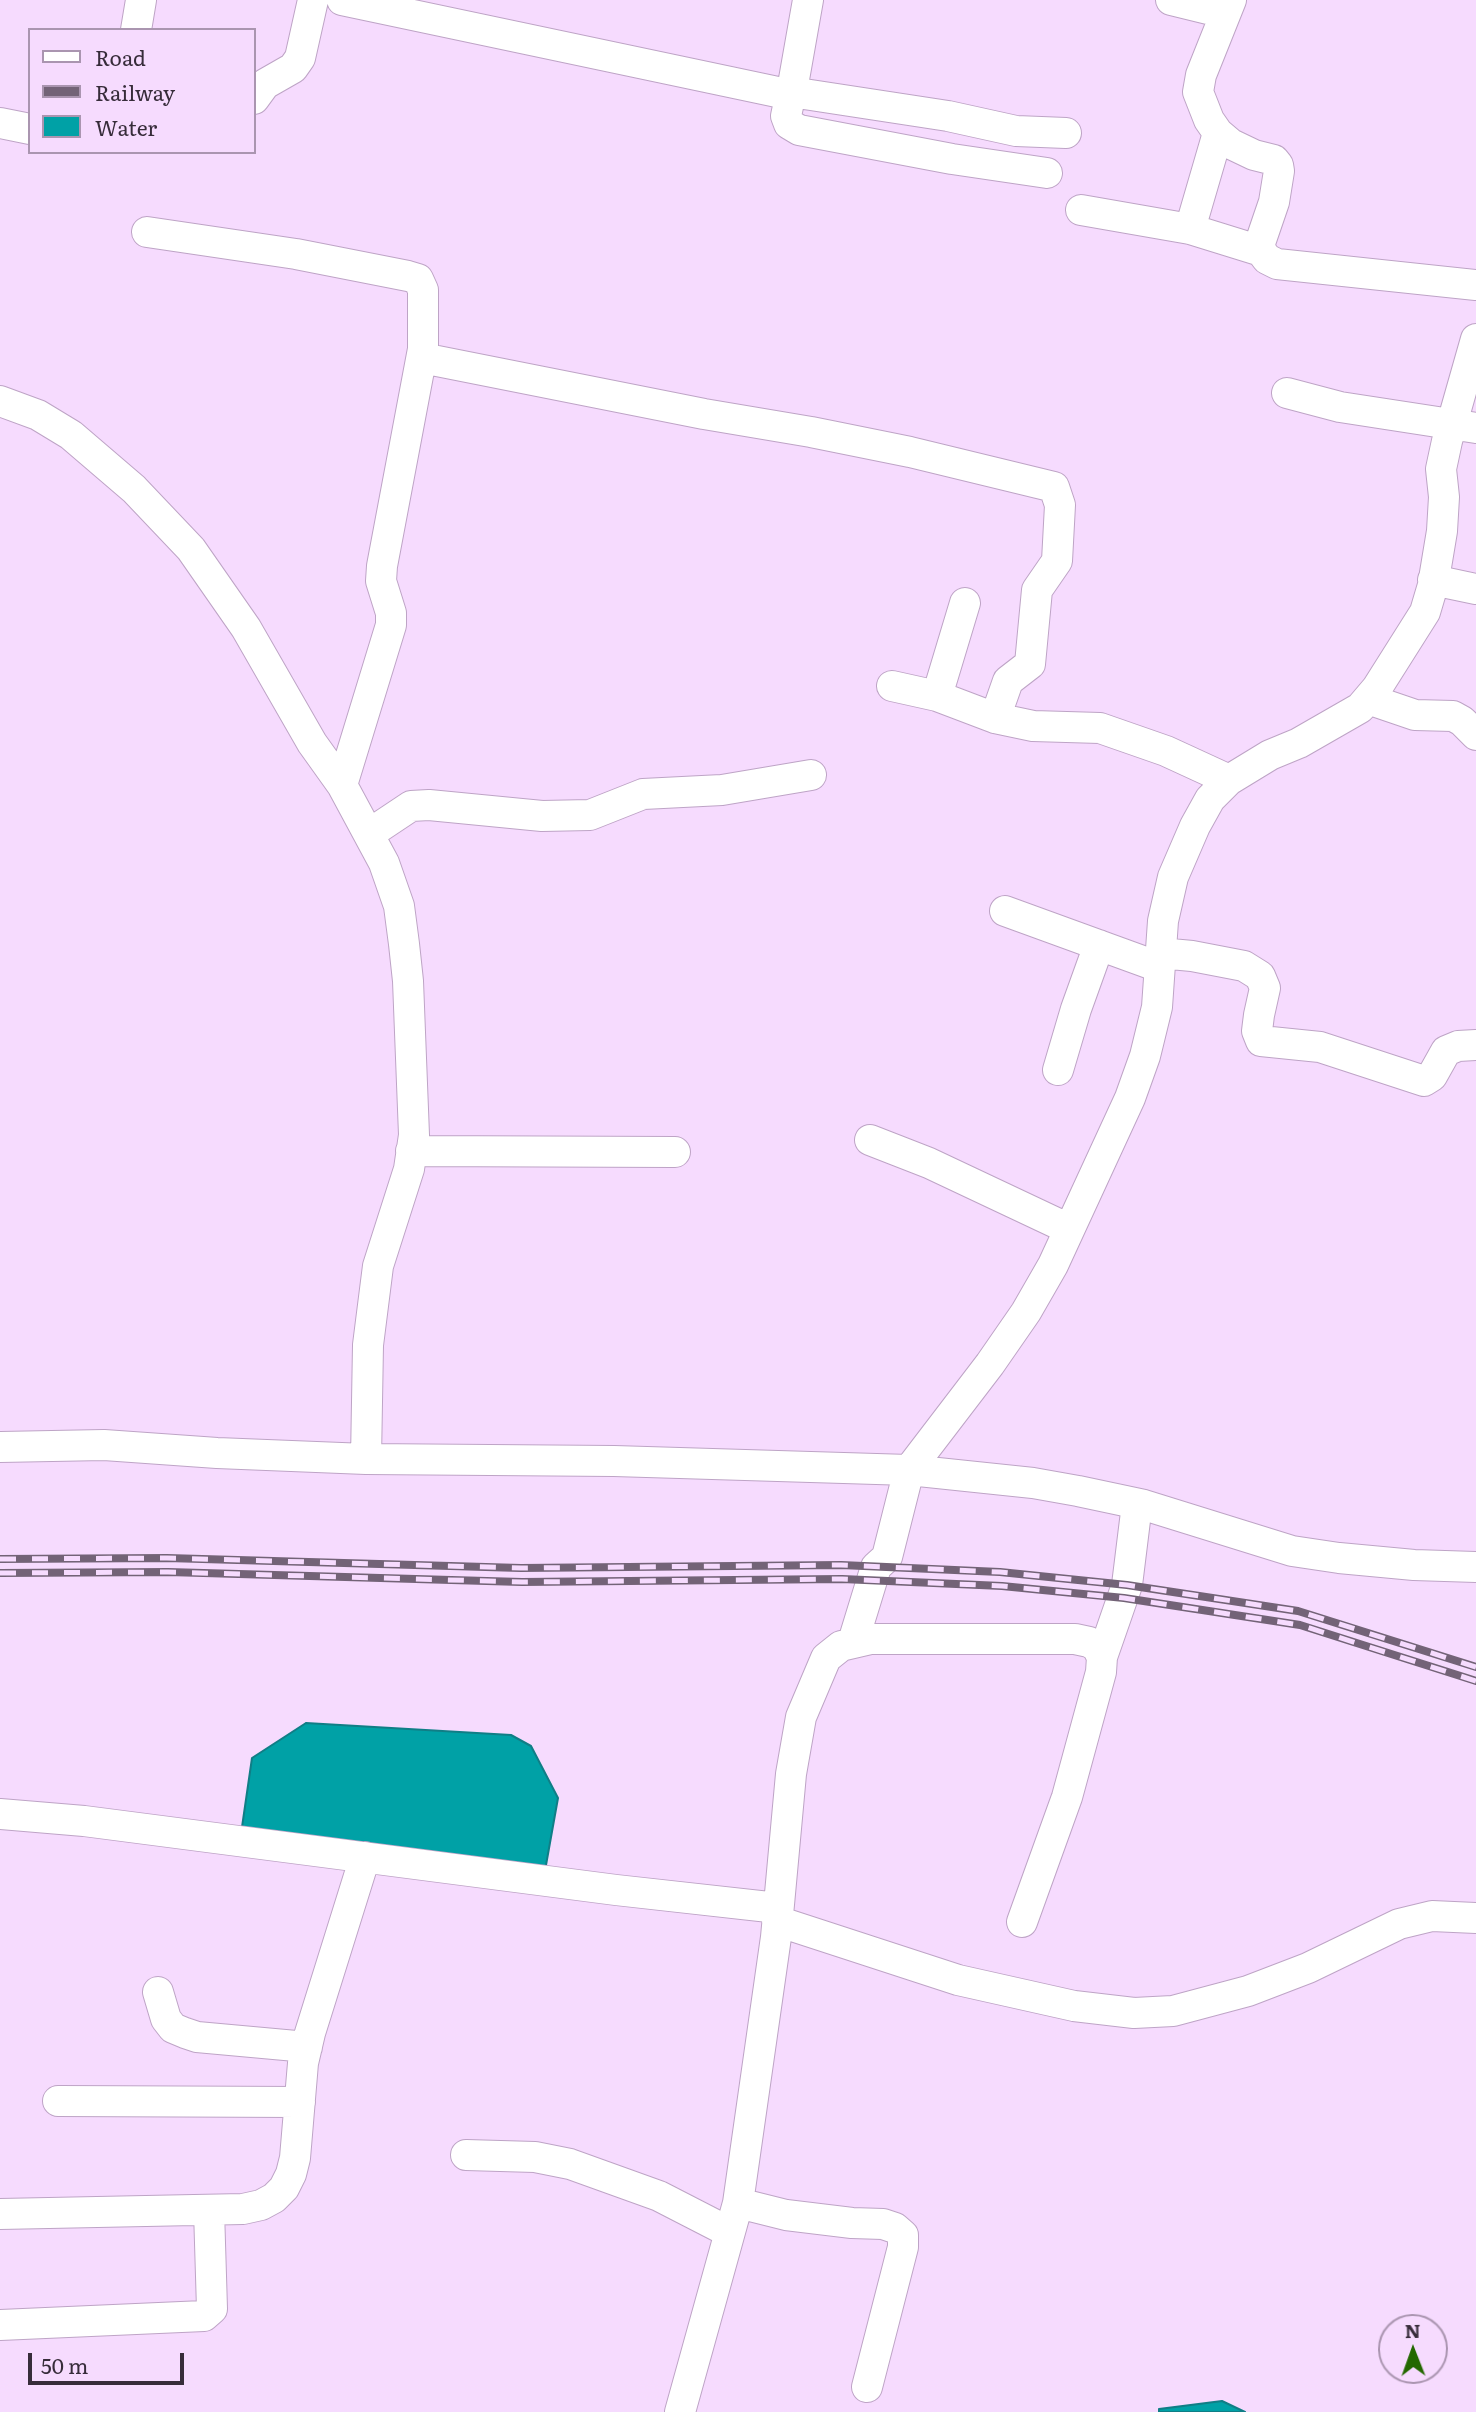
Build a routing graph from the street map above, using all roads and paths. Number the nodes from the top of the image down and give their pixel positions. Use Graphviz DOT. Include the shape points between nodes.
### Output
graph roads {
  1 [pos="141,0"];
  2 [pos="313,0"];
  3 [pos="342,0"];
  4 [pos="807,0"];
  5 [pos="1171,0"];
  6 [pos="1227,7"];
  7 [pos="468,13"];
  8 [pos="136,28"];
  9 [pos="790,92"];
  10 [pos="256,96"];
  11 [pos="0,123"];
  12 [pos="28,129"];
  13 [pos="1066,133"];
  14 [pos="1218,133"];
  15 [pos="1047,173"];
  16 [pos="1081,210"];
  17 [pos="1190,229"];
  18 [pos="147,232"];
  19 [pos="1261,251"];
  20 [pos="1476,285"];
  21 [pos="1476,339"];
  22 [pos="422,358"];
  23 [pos="1287,393"];
  24 [pos="0,401"];
  25 [pos="1464,425"];
  26 [pos="1433,580"];
  27 [pos="1476,589"];
  28 [pos="965,603"];
  29 [pos="892,686"];
  30 [pos="937,696"];
  31 [pos="1368,699"];
  32 [pos="995,718"];
  33 [pos="1476,734"];
  34 [pos="811,775"];
  35 [pos="1229,780"];
  36 [pos="342,785"];
  37 [pos="369,834"];
  38 [pos="1005,911"];
  39 [pos="1099,945"];
  40 [pos="1160,960"];
  41 [pos="1476,1045"];
  42 [pos="1058,1070"];
  43 [pos="870,1140"];
  44 [pos="411,1152"];
  45 [pos="675,1152"];
  46 [pos="1069,1229"];
  47 [pos="0,1447"];
  48 [pos="366,1459"];
  49 [pos="909,1470"];
  50 [pos="1137,1504"];
  51 [pos="1476,1567"];
  52 [pos="853,1642"];
  53 [pos="1102,1657"];
  54 [pos="0,1814"];
  55 [pos="365,1857"];
  56 [pos="777,1915"];
  57 [pos="1476,1917"];
  58 [pos="1022,1922"];
  59 [pos="158,1993"];
  60 [pos="307,2047"];
  61 [pos="58,2101"];
  62 [pos="300,2102"];
  63 [pos="466,2155"];
  64 [pos="738,2203"];
  65 [pos="209,2210"];
  66 [pos="0,2214"];
  67 [pos="729,2232"];
  68 [pos="0,2325"];
  69 [pos="867,2387"];
  70 [pos="680,2412"];
  1 -- 8 [label="street"];
  2 -- 10 [label="street" via="300,58"];
  3 -- 7 [label="street"];
  4 -- 9 [label="street"];
  5 -- 6 [label="street"];
  6 -- 14 [label="street" via="1198,92"];
  7 -- 9 [label="street"];
  9 -- 13 [label="street" via="1016,131"];
  9 -- 15 [label="street" via="786,117 799,130"];
  11 -- 12 [label="street"];
  14 -- 17 [label="street"];
  14 -- 19 [label="street" via="1231,144 1278,165"];
  16 -- 17 [label="street"];
  17 -- 19 [label="street"];
  18 -- 22 [label="street" via="296,254 418,279 424,306"];
  19 -- 20 [label="street" via="1277,264"];
  21 -- 25 [label="street"];
  22 -- 32 [label="street" via="848,439 1054,487 1060,505 1057,561 1037,590 1030,664 1008,681"];
  22 -- 36 [label="street" via="382,566 391,625"];
  23 -- 25 [label="street" via="1340,407"];
  24 -- 36 [label="street" via="38,415 71,435 134,489 191,549 224,593 312,743"];
  25 -- 26 [label="street" via="1441,469 1442,531"];
  26 -- 27 [label="street"];
  26 -- 31 [label="street" via="1425,612"];
  28 -- 30 [label="street"];
  29 -- 30 [label="street"];
  30 -- 32 [label="street"];
  31 -- 33 [label="street" via="1415,715 1452,716"];
  31 -- 35 [label="street" via="1360,708"];
  32 -- 35 [label="street" via="1052,729 1100,728"];
  34 -- 37 [label="street" via="722,790 643,794 590,815 411,806"];
  35 -- 40 [label="street" via="1210,799 1173,877"];
  36 -- 37 [label="street"];
  37 -- 44 [label="street" via="399,906 413,1087"];
  38 -- 39 [label="street"];
  39 -- 40 [label="street"];
  39 -- 42 [label="street"];
  40 -- 41 [label="street" via="1192,956 1244,966 1260,976 1265,988 1257,1031 1261,1041 1320,1047 1423,1081 1432,1076 1446,1051"];
  40 -- 46 [label="street" via="1157,1007 1145,1056"];
  43 -- 46 [label="street"];
  44 -- 45 [label="street"];
  44 -- 48 [label="street" via="378,1266 368,1345"];
  46 -- 49 [label="street" via="1026,1312"];
  47 -- 48 [label="street" via="104,1445"];
  48 -- 49 [label="street"];
  49 -- 50 [label="street" via="1033,1483"];
  49 -- 52 [label="street" via="887,1557 876,1567"];
  50 -- 51 [label="street" via="1292,1550 1401,1564"];
  50 -- 53 [label="street" via="1127,1585"];
  52 -- 53 [label="street" via="1075,1639 1097,1647"];
  52 -- 56 [label="street" via="826,1658 801,1717"];
  53 -- 58 [label="street" via="1067,1797"];
  54 -- 55 [label="street"];
  55 -- 56 [label="street"];
  55 -- 60 [label="street"];
  56 -- 57 [label="street" via="958,1980 1074,2006 1134,2013 1173,2011 1248,1992 1399,1924 1432,1916"];
  56 -- 64 [label="street"];
  59 -- 60 [label="street" via="173,2028 198,2038"];
  60 -- 62 [label="street"];
  61 -- 62 [label="street"];
  62 -- 65 [label="street" via="295,2158 284,2188 261,2205"];
  63 -- 67 [label="street" via="536,2157 570,2164 659,2196"];
  64 -- 67 [label="street"];
  64 -- 69 [label="street" via="786,2215 883,2224 903,2235"];
  65 -- 66 [label="street"];
  65 -- 68 [label="street" via="212,2309 204,2316"];
  67 -- 70 [label="street"];
}
